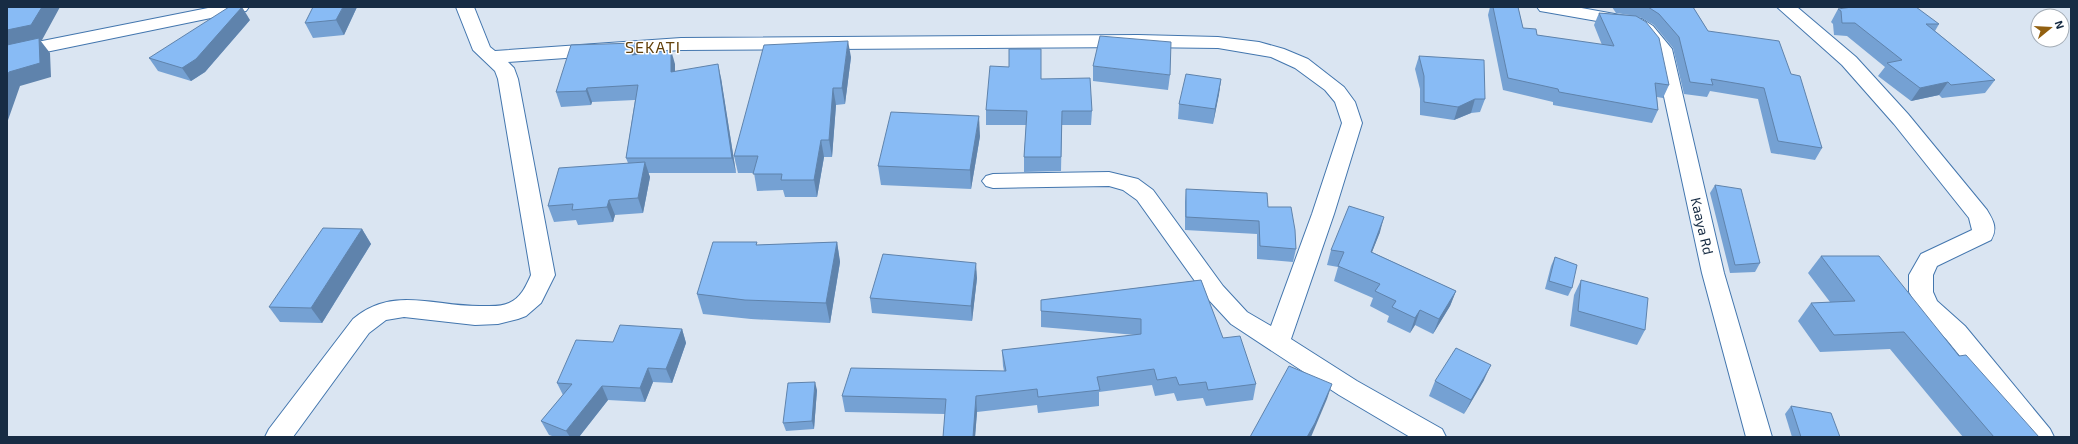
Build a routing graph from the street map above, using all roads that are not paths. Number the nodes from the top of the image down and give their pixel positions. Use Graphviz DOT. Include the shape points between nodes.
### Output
graph roads {
  1 [pos="240,7"];
  2 [pos="465,7"];
  3 [pos="1546,7"];
  4 [pos="1786,7"];
  5 [pos="7,54"];
  6 [pos="491,57"];
  7 [pos="993,181"];
  8 [pos="1277,343"];
  9 [pos="278,437"];
  10 [pos="1433,437"];
  11 [pos="1759,437"];
  12 [pos="2041,437"];
  1 -- 5 [label="street"];
  2 -- 6 [label="street" via="482,50"];
  3 -- 11 [label="street, Kaaya Rd" via="1636,23 1655,38 1663,49 1713,273"];
  4 -- 12 [label="street" via="1849,61 1901,119 1979,215 1984,226 1983,234 1929,260 1921,275 1921,292 1929,307 1956,333"];
  6 -- 8 [label="street" via="681,44 1138,41 1244,46 1281,54 1295,60 1341,93 1350,110 1352,123"];
  6 -- 9 [label="street" via="504,68 508,79 543,275 540,288 534,298 510,313 491,316 395,309 372,317 361,326"];
  7 -- 8 [label="street" via="1109,179 1130,184 1145,195 1215,292 1239,318"];
  8 -- 10 [label="street"];
}
